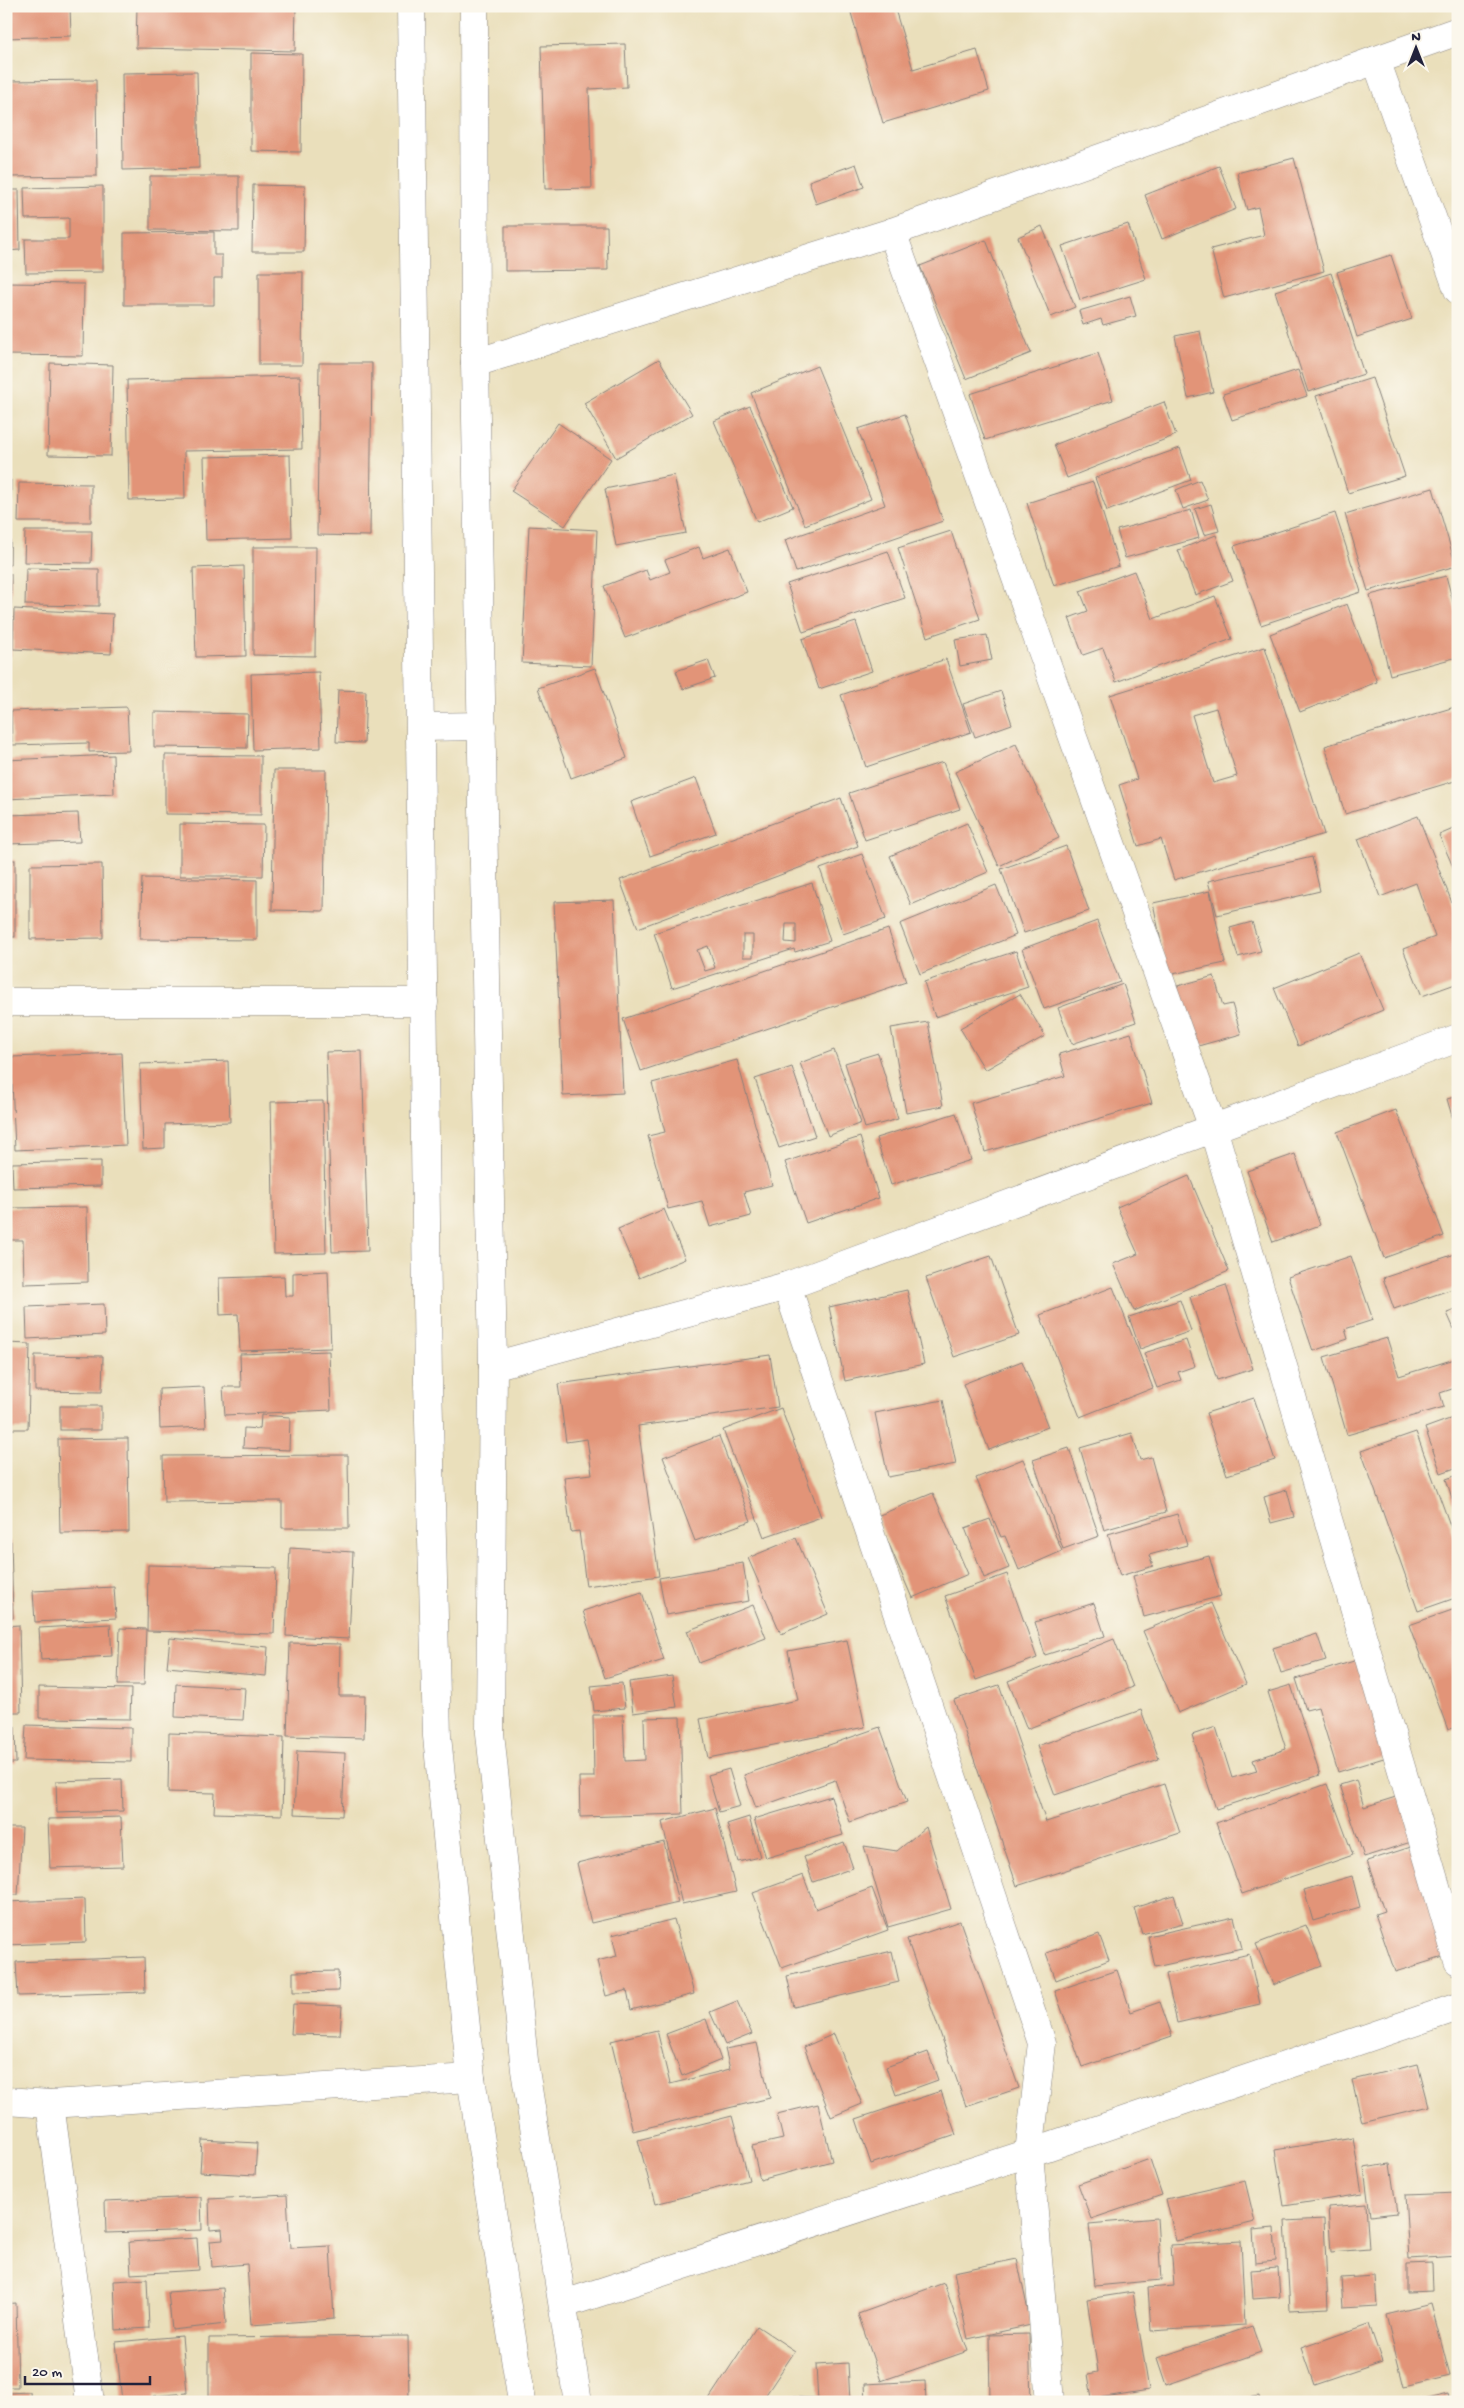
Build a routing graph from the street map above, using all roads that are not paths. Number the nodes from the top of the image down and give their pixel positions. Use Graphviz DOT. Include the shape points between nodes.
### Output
graph roads {
  1 [pos="411,6"];
  2 [pos="474,6"];
  3 [pos="1458,31"];
  4 [pos="1376,60"];
  5 [pos="892,232"];
  6 [pos="1458,290"];
  7 [pos="475,363"];
  8 [pos="482,726"];
  9 [pos="421,727"];
  10 [pos="6,1002"];
  11 [pos="424,1002"];
  12 [pos="1458,1038"];
  13 [pos="1213,1128"];
  14 [pos="787,1286"];
  15 [pos="493,1366"];
  16 [pos="1458,1961"];
  17 [pos="1458,2008"];
  18 [pos="471,2078"];
  19 [pos="6,2101"];
  20 [pos="50,2104"];
  21 [pos="1029,2153"];
  22 [pos="564,2304"];
  23 [pos="90,2402"];
  24 [pos="522,2402"];
  25 [pos="578,2402"];
  26 [pos="1050,2402"];
  1 -- 9 [label="street"];
  2 -- 7 [label="street"];
  3 -- 4 [label="street"];
  4 -- 5 [label="street"];
  4 -- 6 [label="street"];
  5 -- 7 [label="street"];
  5 -- 13 [label="street"];
  7 -- 8 [label="street"];
  8 -- 9 [label="street"];
  8 -- 15 [label="street"];
  9 -- 11 [label="street"];
  10 -- 11 [label="street"];
  11 -- 18 [label="street" via="436,1736"];
  12 -- 13 [label="street"];
  13 -- 14 [label="street"];
  13 -- 16 [label="street"];
  14 -- 15 [label="street"];
  14 -- 21 [label="street" via="1042,2042"];
  15 -- 22 [label="street" via="490,1733 525,2070"];
  17 -- 21 [label="street"];
  18 -- 20 [label="street"];
  18 -- 24 [label="street"];
  19 -- 20 [label="street"];
  20 -- 23 [label="street"];
  21 -- 22 [label="street"];
  21 -- 26 [label="street"];
  22 -- 25 [label="street"];
}
